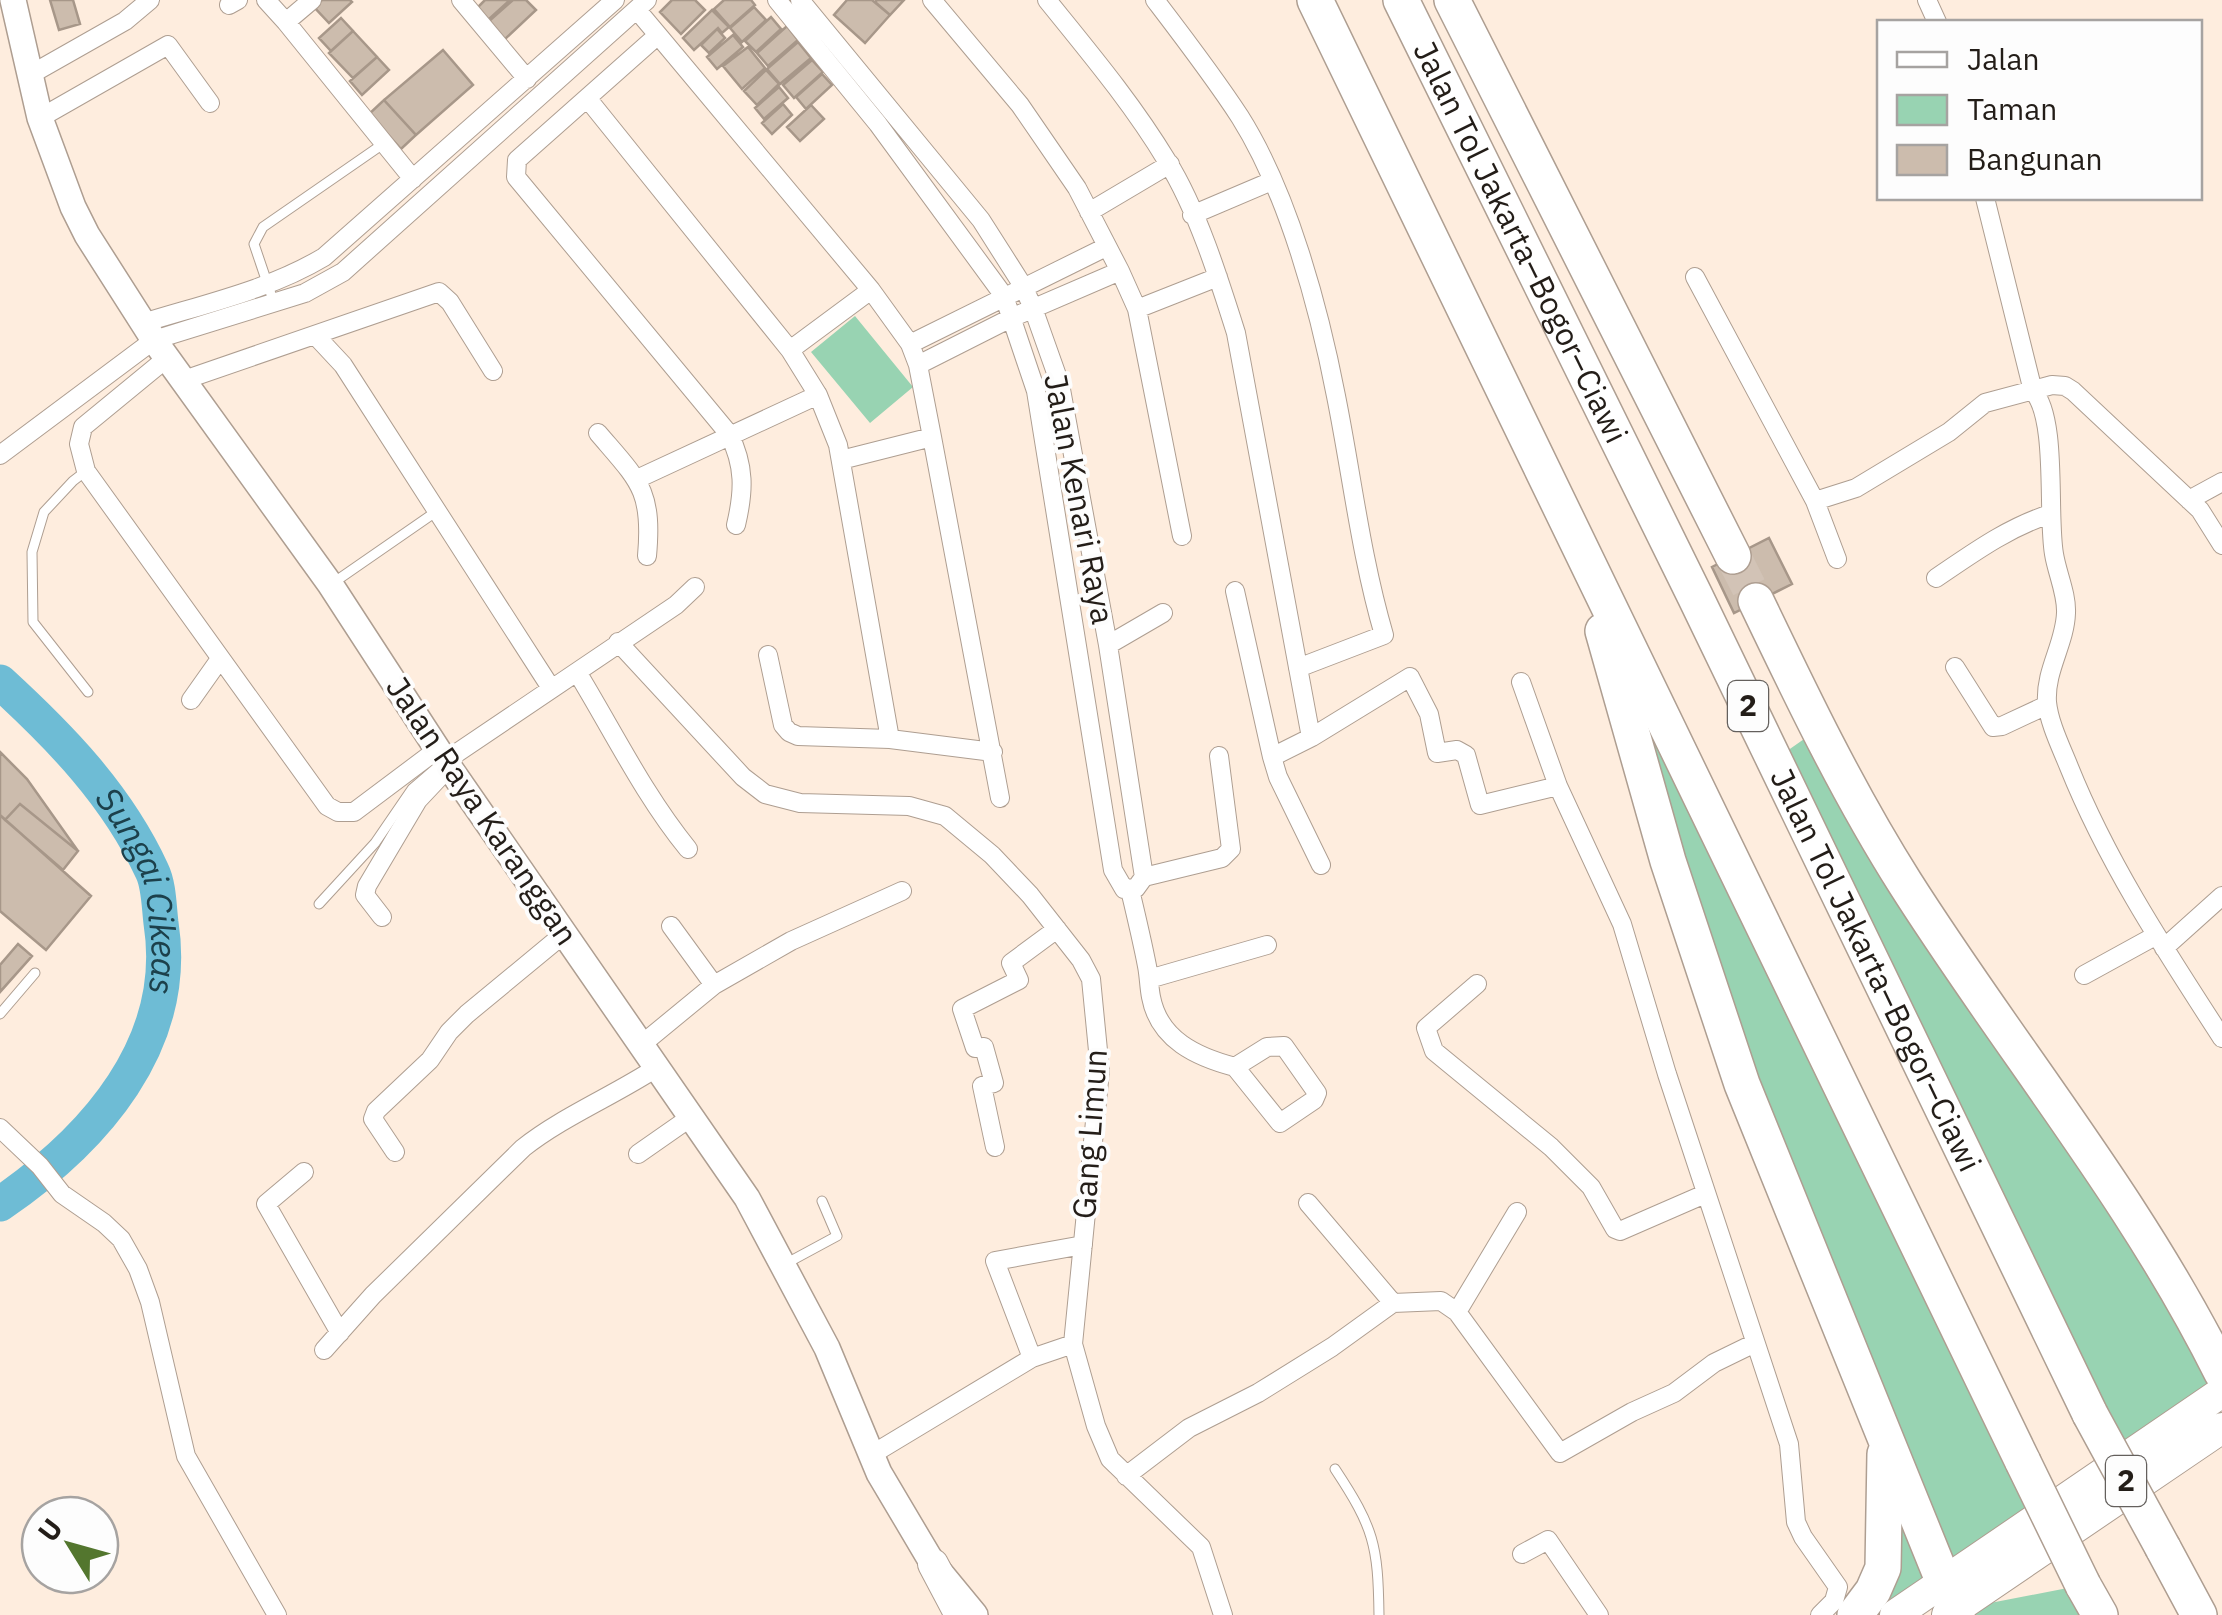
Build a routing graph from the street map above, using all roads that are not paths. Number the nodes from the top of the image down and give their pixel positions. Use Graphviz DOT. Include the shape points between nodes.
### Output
graph roads {
  1 [pos="13,0"];
  2 [pos="150,0"];
  3 [pos="266,0"];
  4 [pos="312,0"];
  5 [pos="461,0"];
  6 [pos="615,0"];
  7 [pos="777,0"];
  8 [pos="800,0"];
  9 [pos="932,0"];
  10 [pos="1046,0"];
  11 [pos="1155,0"];
  12 [pos="1315,0"];
  13 [pos="1401,0"];
  14 [pos="1452,0"];
  15 [pos="642,5"];
  16 [pos="286,22"];
  17 [pos="658,35"];
  18 [pos="28,76"];
  19 [pos="527,79"];
  20 [pos="587,98"];
  21 [pos="210,103"];
  22 [pos="40,118"];
  23 [pos="383,144"];
  24 [pos="1170,164"];
  25 [pos="413,179"];
  26 [pos="1272,181"];
  27 [pos="1985,200"];
  28 [pos="1089,212"];
  29 [pos="1192,215"];
  30 [pos="1106,247"];
  31 [pos="1120,271"];
  32 [pos="1218,276"];
  33 [pos="1695,277"];
  34 [pos="267,284"];
  35 [pos="1024,286"];
  36 [pos="871,290"];
  37 [pos="1004,296"];
  38 [pos="274,304"];
  39 [pos="1033,308"];
  40 [pos="1137,310"];
  41 [pos="1011,318"];
  42 [pos="315,335"];
  43 [pos="155,341"];
  44 [pos="910,344"];
  45 [pos="790,350"];
  46 [pos="918,365"];
  47 [pos="492,371"];
  48 [pos="184,380"];
  49 [pos="2033,391"];
  50 [pos="818,394"];
  51 [pos="598,434"];
  52 [pos="729,434"];
  53 [pos="932,437"];
  54 [pos="0,455"];
  55 [pos="841,460"];
  56 [pos="86,472"];
  57 [pos="638,480"];
  58 [pos="2222,482"];
  59 [pos="2190,500"];
  60 [pos="1816,501"];
  61 [pos="437,511"];
  62 [pos="2050,514"];
  63 [pos="736,525"];
  64 [pos="1182,536"];
  65 [pos="1576,539"];
  66 [pos="2222,544"];
  67 [pos="647,556"];
  68 [pos="1733,556"];
  69 [pos="1837,559"];
  70 [pos="1936,578"];
  71 [pos="330,584"];
  72 [pos="695,586"];
  73 [pos="1234,591"];
  74 [pos="1756,602"];
  75 [pos="1163,613"];
  76 [pos="618,642"];
  77 [pos="1108,645"];
  78 [pos="768,655"];
  79 [pos="220,659"];
  80 [pos="1955,667"];
  81 [pos="1298,668"];
  82 [pos="577,672"];
  83 [pos="1521,682"];
  84 [pos="550,688"];
  85 [pos="88,692"];
  86 [pos="191,700"];
  87 [pos="2047,705"];
  88 [pos="1310,732"];
  89 [pos="890,739"];
  90 [pos="993,752"];
  91 [pos="1219,756"];
  92 [pos="1272,757"];
  93 [pos="444,759"];
  94 [pos="1558,786"];
  95 [pos="1000,798"];
  96 [pos="688,849"];
  97 [pos="1321,866"];
  98 [pos="1137,883"];
  99 [pos="902,890"];
  100 [pos="2222,896"];
  101 [pos="318,904"];
  102 [pos="382,917"];
  103 [pos="671,926"];
  104 [pos="1057,929"];
  105 [pos="565,933"];
  106 [pos="2160,942"];
  107 [pos="1267,946"];
  108 [pos="35,973"];
  109 [pos="2084,975"];
  110 [pos="1150,979"];
  111 [pos="1477,984"];
  112 [pos="714,986"];
  113 [pos="0,1014"];
  114 [pos="2222,1038"];
  115 [pos="641,1045"];
  116 [pos="1235,1067"];
  117 [pos="656,1068"];
  118 [pos="691,1117"];
  119 [pos="0,1128"];
  120 [pos="995,1147"];
  121 [pos="396,1152"];
  122 [pos="638,1154"];
  123 [pos="304,1172"];
  124 [pos="1705,1194"];
  125 [pos="822,1201"];
  126 [pos="1308,1204"];
  127 [pos="1517,1212"];
  128 [pos="1083,1245"];
  129 [pos="785,1264"];
  130 [pos="1393,1303"];
  131 [pos="2191,1310"];
  132 [pos="1458,1312"];
  133 [pos="340,1333"];
  134 [pos="2222,1342"];
  135 [pos="1756,1343"];
  136 [pos="1074,1344"];
  137 [pos="324,1350"];
  138 [pos="1032,1358"];
  139 [pos="2222,1373"];
  140 [pos="2222,1392"];
  141 [pos="2222,1428"];
  142 [pos="1885,1433"];
  143 [pos="871,1455"];
  144 [pos="1335,1469"];
  145 [pos="1126,1476"];
  146 [pos="1522,1554"];
  147 [pos="933,1564"];
  148 [pos="2092,1600"];
  149 [pos="1950,1606"];
  150 [pos="277,1615"];
  151 [pos="960,1615"];
  152 [pos="975,1615"];
  153 [pos="1223,1615"];
  154 [pos="1380,1615"];
  155 [pos="1599,1615"];
  156 [pos="1820,1615"];
  157 [pos="1855,1615"];
  158 [pos="1895,1615"];
  159 [pos="2199,1615"];
  1 -- 18 [label="street, Jalan Raya Karanggan"];
  2 -- 18 [label="street" via="126,21"];
  3 -- 16 [label="street"];
  4 -- 16 [label="street"];
  5 -- 19 [label="street"];
  6 -- 19 [label="street"];
  7 -- 37 [label="street, Jalan Kenari Raya"];
  8 -- 35 [label="street, Jalan Kenari Raya" via="981,220"];
  9 -- 28 [label="street" via="1020,106"];
  10 -- 24 [label="street" via="1122,92"];
  11 -- 26 [label="street" via="1242,120"];
  12 -- 65 [label="highway"];
  13 -- 159 [label="highway, Jalan Tol Jakarta–Bogor–Ciawi / 2, bridge" via="2090,1414"];
  14 -- 68 [label="highway"];
  15 -- 17 [label="street"];
  15 -- 38 [label="street" via="343,272"];
  16 -- 23 [label="street"];
  17 -- 20 [label="street"];
  17 -- 36 [label="street"];
  18 -- 22 [label="street, Jalan Raya Karanggan"];
  19 -- 25 [label="street"];
  20 -- 45 [label="street"];
  20 -- 52 [label="street" via="516,160 516,176"];
  21 -- 22 [label="street" via="168,45"];
  22 -- 43 [label="street, Jalan Raya Karanggan" via="80,221"];
  23 -- 25 [label="street"];
  23 -- 34 [label="lane" via="263,226 254,244"];
  24 -- 28 [label="street"];
  24 -- 29 [label="street"];
  25 -- 34 [label="street" via="324,257"];
  26 -- 29 [label="street"];
  26 -- 81 [label="street" via="1313,298 1384,635"];
  27 -- 49 [label="street"];
  28 -- 30 [label="street"];
  29 -- 32 [label="street"];
  30 -- 31 [label="street"];
  30 -- 35 [label="street"];
  31 -- 39 [label="street"];
  31 -- 40 [label="street"];
  32 -- 40 [label="street"];
  32 -- 81 [label="street" via="1236,333"];
  33 -- 60 [label="street"];
  34 -- 38 [label="lane"];
  34 -- 43 [label="street"];
  35 -- 37 [label="street"];
  35 -- 39 [label="street, Jalan Kenari Raya"];
  36 -- 44 [label="street"];
  36 -- 45 [label="street"];
  37 -- 41 [label="street, Jalan Kenari Raya"];
  37 -- 44 [label="street"];
  38 -- 43 [label="street"];
  39 -- 41 [label="street"];
  39 -- 77 [label="street, Jalan Kenari Raya" via="1060,384"];
  40 -- 64 [label="street"];
  41 -- 46 [label="street"];
  41 -- 98 [label="street, Jalan Kenari Raya" via="1036,391 1113,870 1119,886"];
  42 -- 47 [label="street" via="439,292"];
  42 -- 48 [label="street"];
  42 -- 61 [label="street" via="343,365"];
  43 -- 48 [label="street, Jalan Raya Karanggan"];
  43 -- 54 [label="street"];
  43 -- 56 [label="street" via="84,427 79,444"];
  44 -- 46 [label="street"];
  45 -- 50 [label="street"];
  46 -- 53 [label="street"];
  48 -- 71 [label="street, Jalan Raya Karanggan"];
  49 -- 59 [label="street" via="2058,384 2073,390"];
  49 -- 60 [label="street" via="1986,403 1856,488"];
  49 -- 62 [label="street" via="2049,443"];
  50 -- 52 [label="street"];
  50 -- 55 [label="street"];
  51 -- 57 [label="street"];
  52 -- 57 [label="street"];
  52 -- 63 [label="street" via="744,490"];
  53 -- 55 [label="street"];
  53 -- 90 [label="street"];
  55 -- 89 [label="street"];
  56 -- 79 [label="street"];
  56 -- 85 [label="lane" via="44,512 32,552 33,622"];
  57 -- 67 [label="street" via="650,513"];
  58 -- 59 [label="street"];
  59 -- 66 [label="street"];
  60 -- 69 [label="street"];
  61 -- 71 [label="lane"];
  61 -- 84 [label="street"];
  62 -- 70 [label="street" via="1998,535"];
  62 -- 87 [label="street" via="2067,610 2048,673"];
  65 -- 142 [label="highway" via="1668,861 1742,1084"];
  65 -- 148 [label="highway, bridge"];
  71 -- 93 [label="street, Jalan Raya Karanggan"];
  72 -- 76 [label="street"];
  73 -- 92 [label="street"];
  74 -- 131 [label="highway" via="1817,730 1905,883"];
  75 -- 77 [label="street"];
  76 -- 82 [label="street"];
  76 -- 104 [label="street, Gang Limun" via="765,794 800,803 908,806 945,816 992,855"];
  77 -- 98 [label="street, Jalan Kenari Raya"];
  78 -- 89 [label="street" via="789,732"];
  79 -- 86 [label="street"];
  79 -- 93 [label="street" via="327,806 338,812 354,812"];
  80 -- 87 [label="street" via="1993,727"];
  81 -- 88 [label="street"];
  82 -- 84 [label="street"];
  82 -- 96 [label="street" via="653,804"];
  83 -- 94 [label="street"];
  84 -- 93 [label="street"];
  87 -- 106 [label="street" via="2080,794"];
  89 -- 90 [label="street"];
  90 -- 95 [label="street"];
  91 -- 98 [label="street" via="1231,849 1222,858"];
  92 -- 94 [label="street" via="1410,677 1429,714 1438,753 1466,755 1480,806"];
  92 -- 97 [label="street"];
  93 -- 101 [label="lane" via="412,788 374,843"];
  93 -- 102 [label="street" via="367,886 368,900"];
  93 -- 105 [label="street, Jalan Raya Karanggan"];
  94 -- 124 [label="street" via="1622,924"];
  98 -- 110 [label="street, Jalan Kenari Raya"];
  99 -- 112 [label="street" via="791,941"];
  100 -- 106 [label="street"];
  103 -- 112 [label="street"];
  104 -- 120 [label="street" via="1011,962 1019,980 962,1009 994,1082 982,1086"];
  104 -- 128 [label="street, Gang Limun" via="1091,979 1100,1071"];
  105 -- 115 [label="street, Jalan Raya Karanggan"];
  105 -- 121 [label="street" via="467,1014 420,1072 376,1111 373,1119"];
  106 -- 109 [label="street"];
  106 -- 114 [label="street"];
  107 -- 110 [label="street"];
  108 -- 113 [label="lane"];
  110 -- 116 [label="street, Jalan Kenari Raya" via="1151,1000 1178,1044"];
  111 -- 124 [label="street" via="1426,1028 1434,1052 1591,1187 1615,1230"];
  112 -- 115 [label="street"];
  115 -- 117 [label="street, Jalan Raya Karanggan"];
  116 -- 116 [label="street" via="1277,1122 1316,1097 1284,1046 1267,1047"];
  117 -- 118 [label="street, Jalan Raya Karanggan"];
  117 -- 133 [label="street" via="523,1148"];
  118 -- 122 [label="street"];
  118 -- 129 [label="street, Jalan Raya Karanggan"];
  119 -- 150 [label="street" via="62,1194 121,1239 150,1302 186,1456"];
  123 -- 133 [label="street" via="266,1204"];
  124 -- 135 [label="street"];
  125 -- 129 [label="lane" via="837,1236"];
  126 -- 130 [label="street"];
  127 -- 132 [label="street"];
  128 -- 136 [label="street, Gang Limun"];
  128 -- 138 [label="street" via="995,1262"];
  129 -- 143 [label="street, Jalan Raya Karanggan"];
  130 -- 132 [label="street" via="1441,1301"];
  130 -- 145 [label="street" via="1258,1393 1190,1428"];
  131 -- 134 [label="highway"];
  131 -- 139 [label="highway"];
  132 -- 135 [label="street" via="1560,1453"];
  133 -- 137 [label="street"];
  135 -- 156 [label="street" via="1789,1444 1796,1522 1838,1587"];
  136 -- 138 [label="street"];
  136 -- 145 [label="street, Gang Limun" via="1102,1443"];
  138 -- 143 [label="street"];
  140 -- 149 [label="main road"];
  141 -- 149 [label="main road"];
  142 -- 149 [label="highway"];
  142 -- 157 [label="highway" via="1883,1568"];
  143 -- 147 [label="street, Jalan Raya Karanggan"];
  144 -- 154 [label="lane" via="1375,1543"];
  145 -- 153 [label="street, Gang Limun" via="1202,1547"];
  146 -- 155 [label="street" via="1548,1540"];
  147 -- 151 [label="main road"];
  147 -- 152 [label="street, Jalan Raya Karanggan"];
  149 -- 158 [label="main road"];
}
